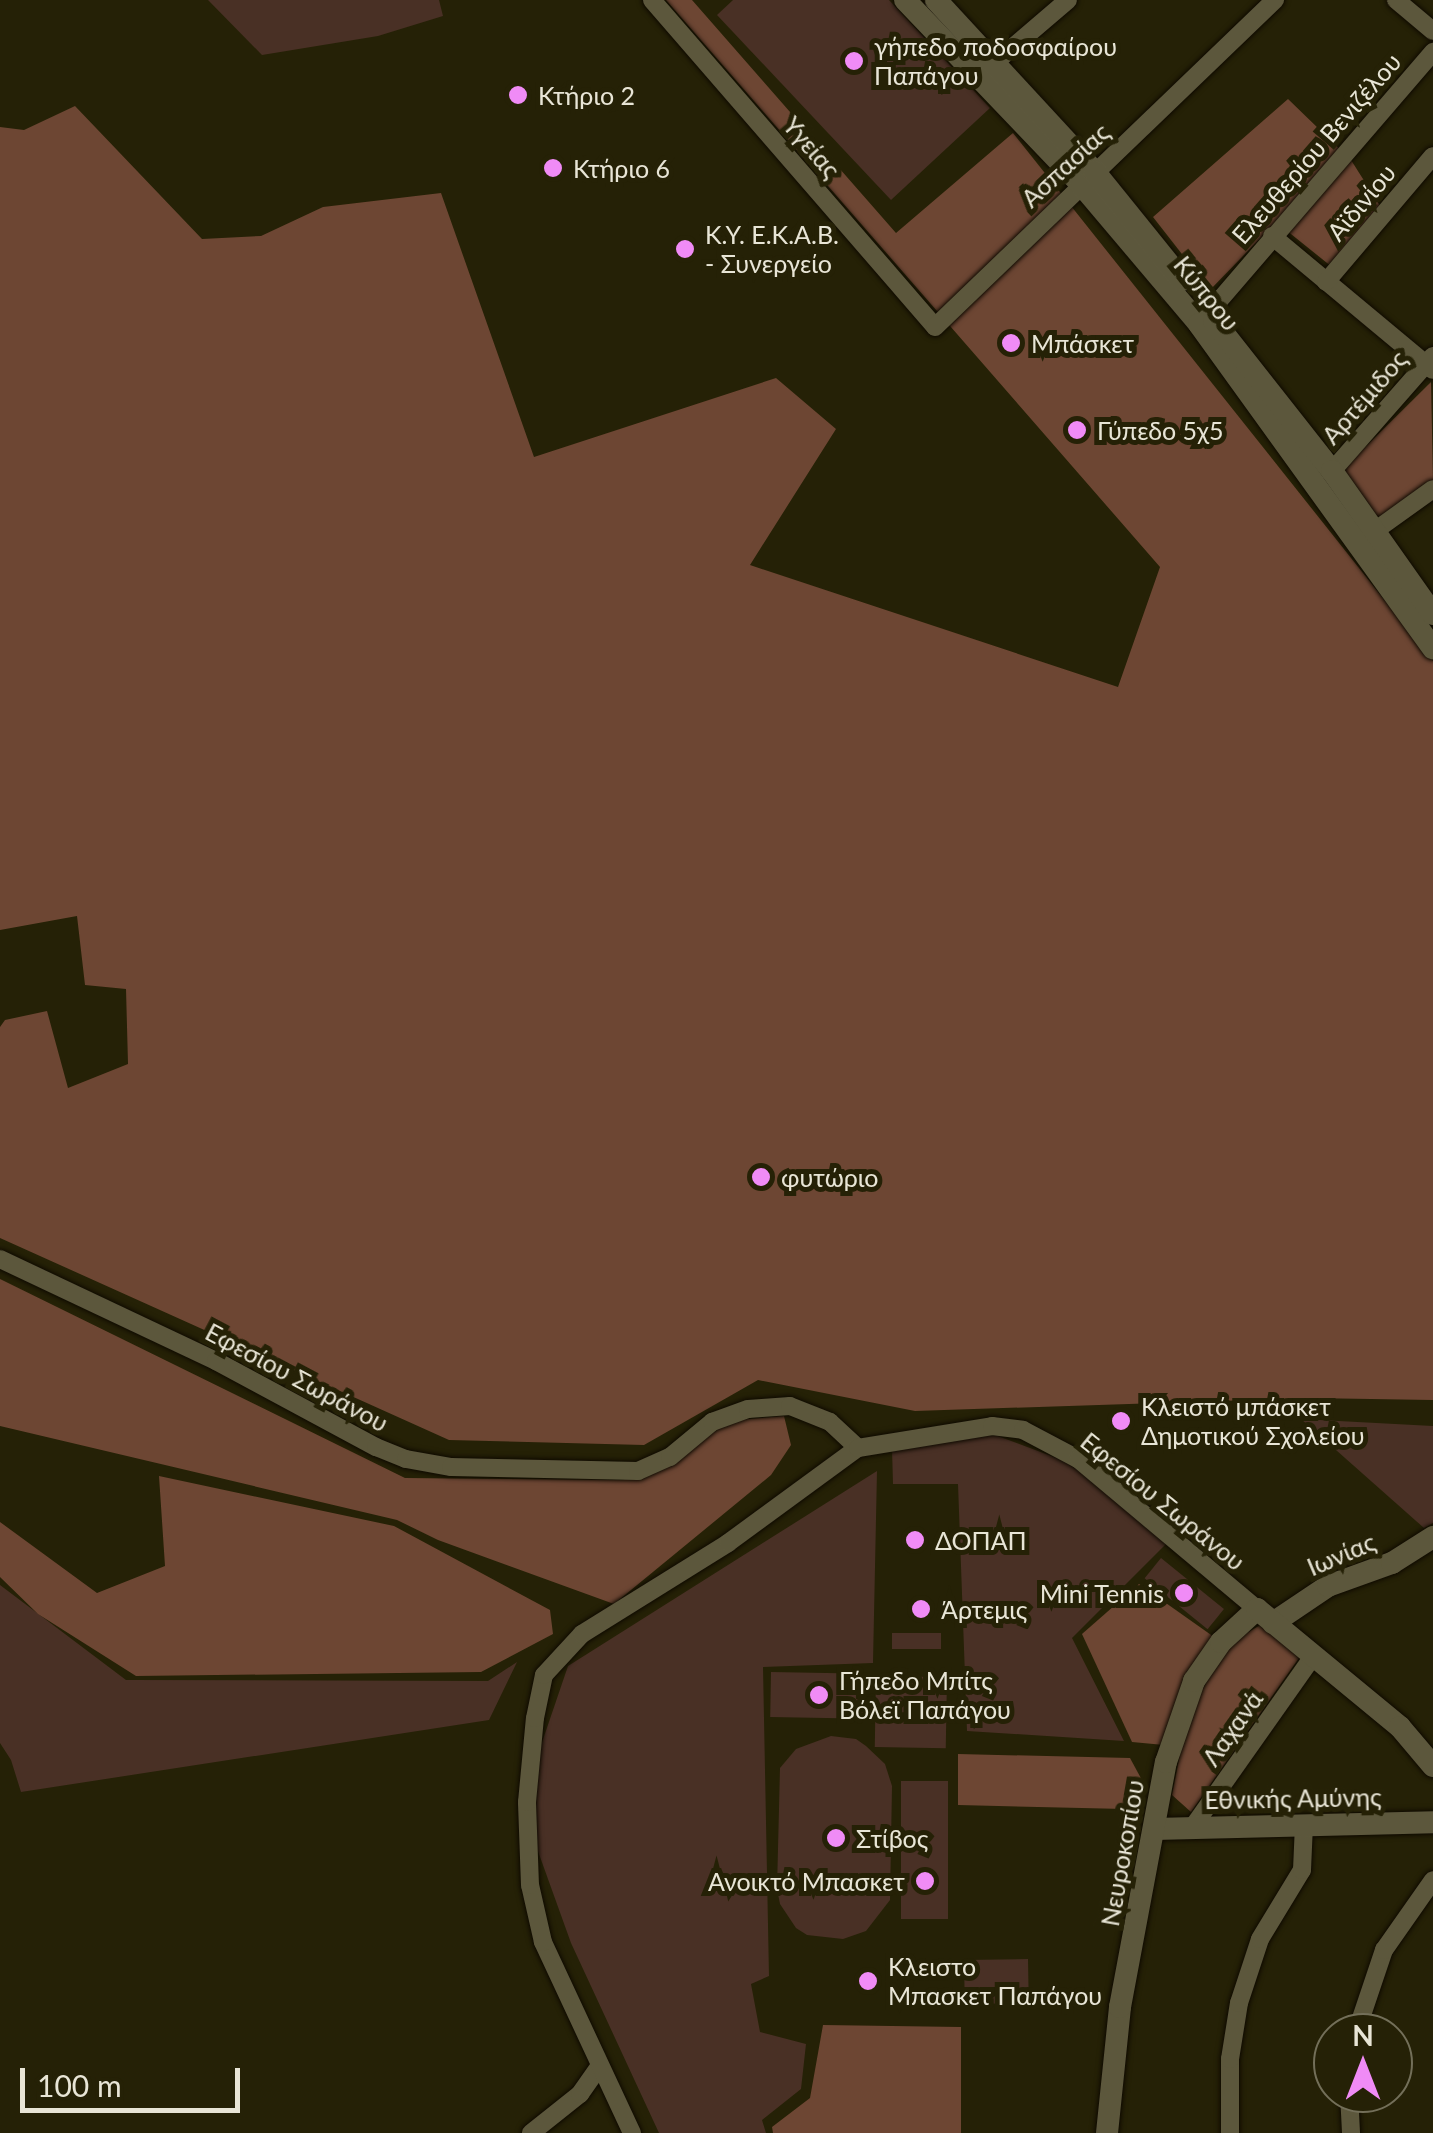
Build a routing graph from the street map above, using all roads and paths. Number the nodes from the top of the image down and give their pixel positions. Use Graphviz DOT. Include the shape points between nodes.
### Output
graph roads {
  1 [pos="652,0"];
  2 [pos="906,0"];
  3 [pos="936,0"];
  4 [pos="1068,0"];
  5 [pos="1274,0"];
  6 [pos="1396,0"];
  7 [pos="1433,31"];
  8 [pos="1433,52"];
  9 [pos="987,69"];
  10 [pos="1433,156"];
  11 [pos="1087,177"];
  12 [pos="1272,236"];
  13 [pos="1326,282"];
  14 [pos="1203,318"];
  15 [pos="935,327"];
  16 [pos="1431,364"];
  17 [pos="1323,478"];
  18 [pos="1433,489"];
  19 [pos="1376,530"];
  20 [pos="1430,627"];
  21 [pos="0,1258"];
  22 [pos="858,1448"];
  23 [pos="1433,1537"];
  24 [pos="1265,1616"];
  25 [pos="1312,1658"];
  26 [pos="1433,1766"];
  27 [pos="1433,1822"];
  28 [pos="1304,1825"];
  29 [pos="1155,1828"];
  30 [pos="1192,1828"];
  31 [pos="1433,1880"];
  32 [pos="1363,2013"];
  33 [pos="600,2067"];
  34 [pos="531,2133"];
  35 [pos="632,2133"];
  36 [pos="1108,2133"];
  37 [pos="1230,2133"];
  1 -- 15 [label="street, Υγείας"];
  2 -- 9 [label="street, Κύπρου"];
  3 -- 9 [label="street, Κύπρου"];
  4 -- 9 [label="street"];
  5 -- 11 [label="street, Ασπασίας"];
  6 -- 7 [label="street"];
  8 -- 12 [label="street, Ελευθερίου Βενιζέλου"];
  9 -- 11 [label="street, Κύπρου"];
  10 -- 13 [label="street, Αϊδινίου"];
  11 -- 14 [label="street, Κύπρου"];
  11 -- 15 [label="street, Ασπασίας"];
  12 -- 13 [label="street"];
  12 -- 14 [label="street, Ελευθερίου Βενιζέλου"];
  13 -- 16 [label="street"];
  14 -- 17 [label="street, Κύπρου"];
  16 -- 17 [label="street, Αρτέμιδος"];
  17 -- 19 [label="street, Κύπρου"];
  17 -- 20 [label="street, Κύπρου"];
  18 -- 19 [label="street"];
  19 -- 20 [label="street, Κύπρου"];
  21 -- 22 [label="street, Εφεσίου Σωράνου" via="406,1459 451,1467 638,1471 670,1457 712,1422 748,1409 790,1406 830,1422"];
  22 -- 24 [label="street, Εφεσίου Σωράνου" via="992,1426 1023,1430 1078,1460"];
  22 -- 33 [label="street, Εφεσίου Σωράνου" via="728,1543 582,1634 544,1675 526,1802 530,1885 543,1942"];
  23 -- 24 [label="street, Ιωνίας" via="1392,1563"];
  24 -- 25 [label="street"];
  24 -- 29 [label="street, Νευροκοπίου" via="1221,1642 1194,1681 1172,1734"];
  25 -- 26 [label="street" via="1400,1728"];
  25 -- 30 [label="street, Λαχανά"];
  27 -- 28 [label="street, Εθνικής Αμύνης"];
  28 -- 30 [label="street, Εθνικής Αμύνης"];
  28 -- 37 [label="street" via="1302,1870 1260,1939 1239,2003 1230,2059"];
  29 -- 30 [label="street, Εθνικής Αμύνης"];
  29 -- 36 [label="street, Νευροκοπίου" via="1120,2007"];
  31 -- 32 [label="street" via="1384,1950"];
  33 -- 34 [label="street" via="580,2094"];
  33 -- 35 [label="street, Εφεσίου Σωράνου"];
}
